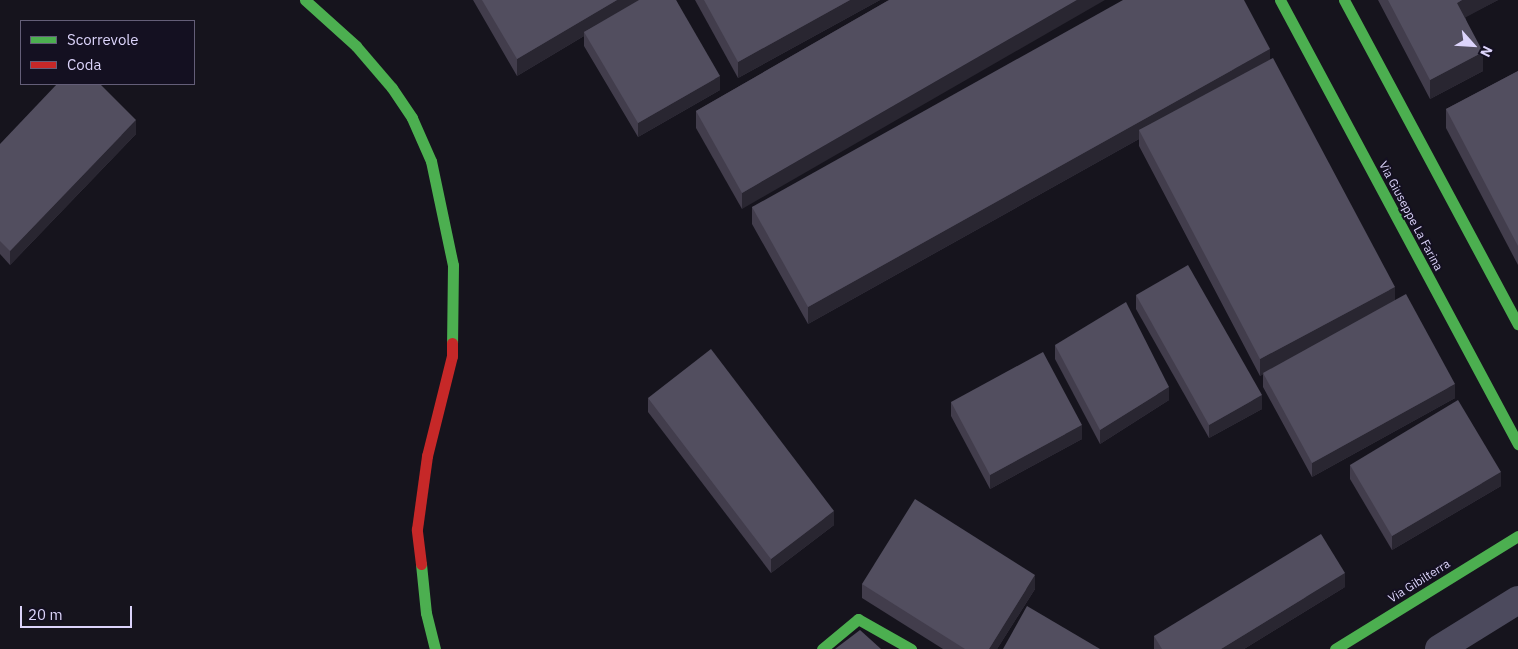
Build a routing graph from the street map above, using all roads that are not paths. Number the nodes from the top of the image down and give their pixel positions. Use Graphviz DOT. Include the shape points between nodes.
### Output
graph roads {
  1 [pos="305,0"];
  2 [pos="1280,0"];
  3 [pos="1344,0"];
  4 [pos="1518,324"];
  5 [pos="1518,444"];
  6 [pos="1518,536"];
  7 [pos="1518,600"];
  8 [pos="435,649"];
  9 [pos="822,649"];
  10 [pos="911,649"];
  11 [pos="1335,649"];
  12 [pos="1439,649"];
  1 -- 8 [label="street" via="356,46 392,88 412,118 431,161 444,211 453,265 452,356 427,456 417,529 426,613"];
  2 -- 5 [label="street, Via Giuseppe La Farina"];
  3 -- 4 [label="street"];
  6 -- 11 [label="street, Via Gibilterra"];
  7 -- 12 [label="street"];
  9 -- 10 [label="street" via="858,619"];
}
